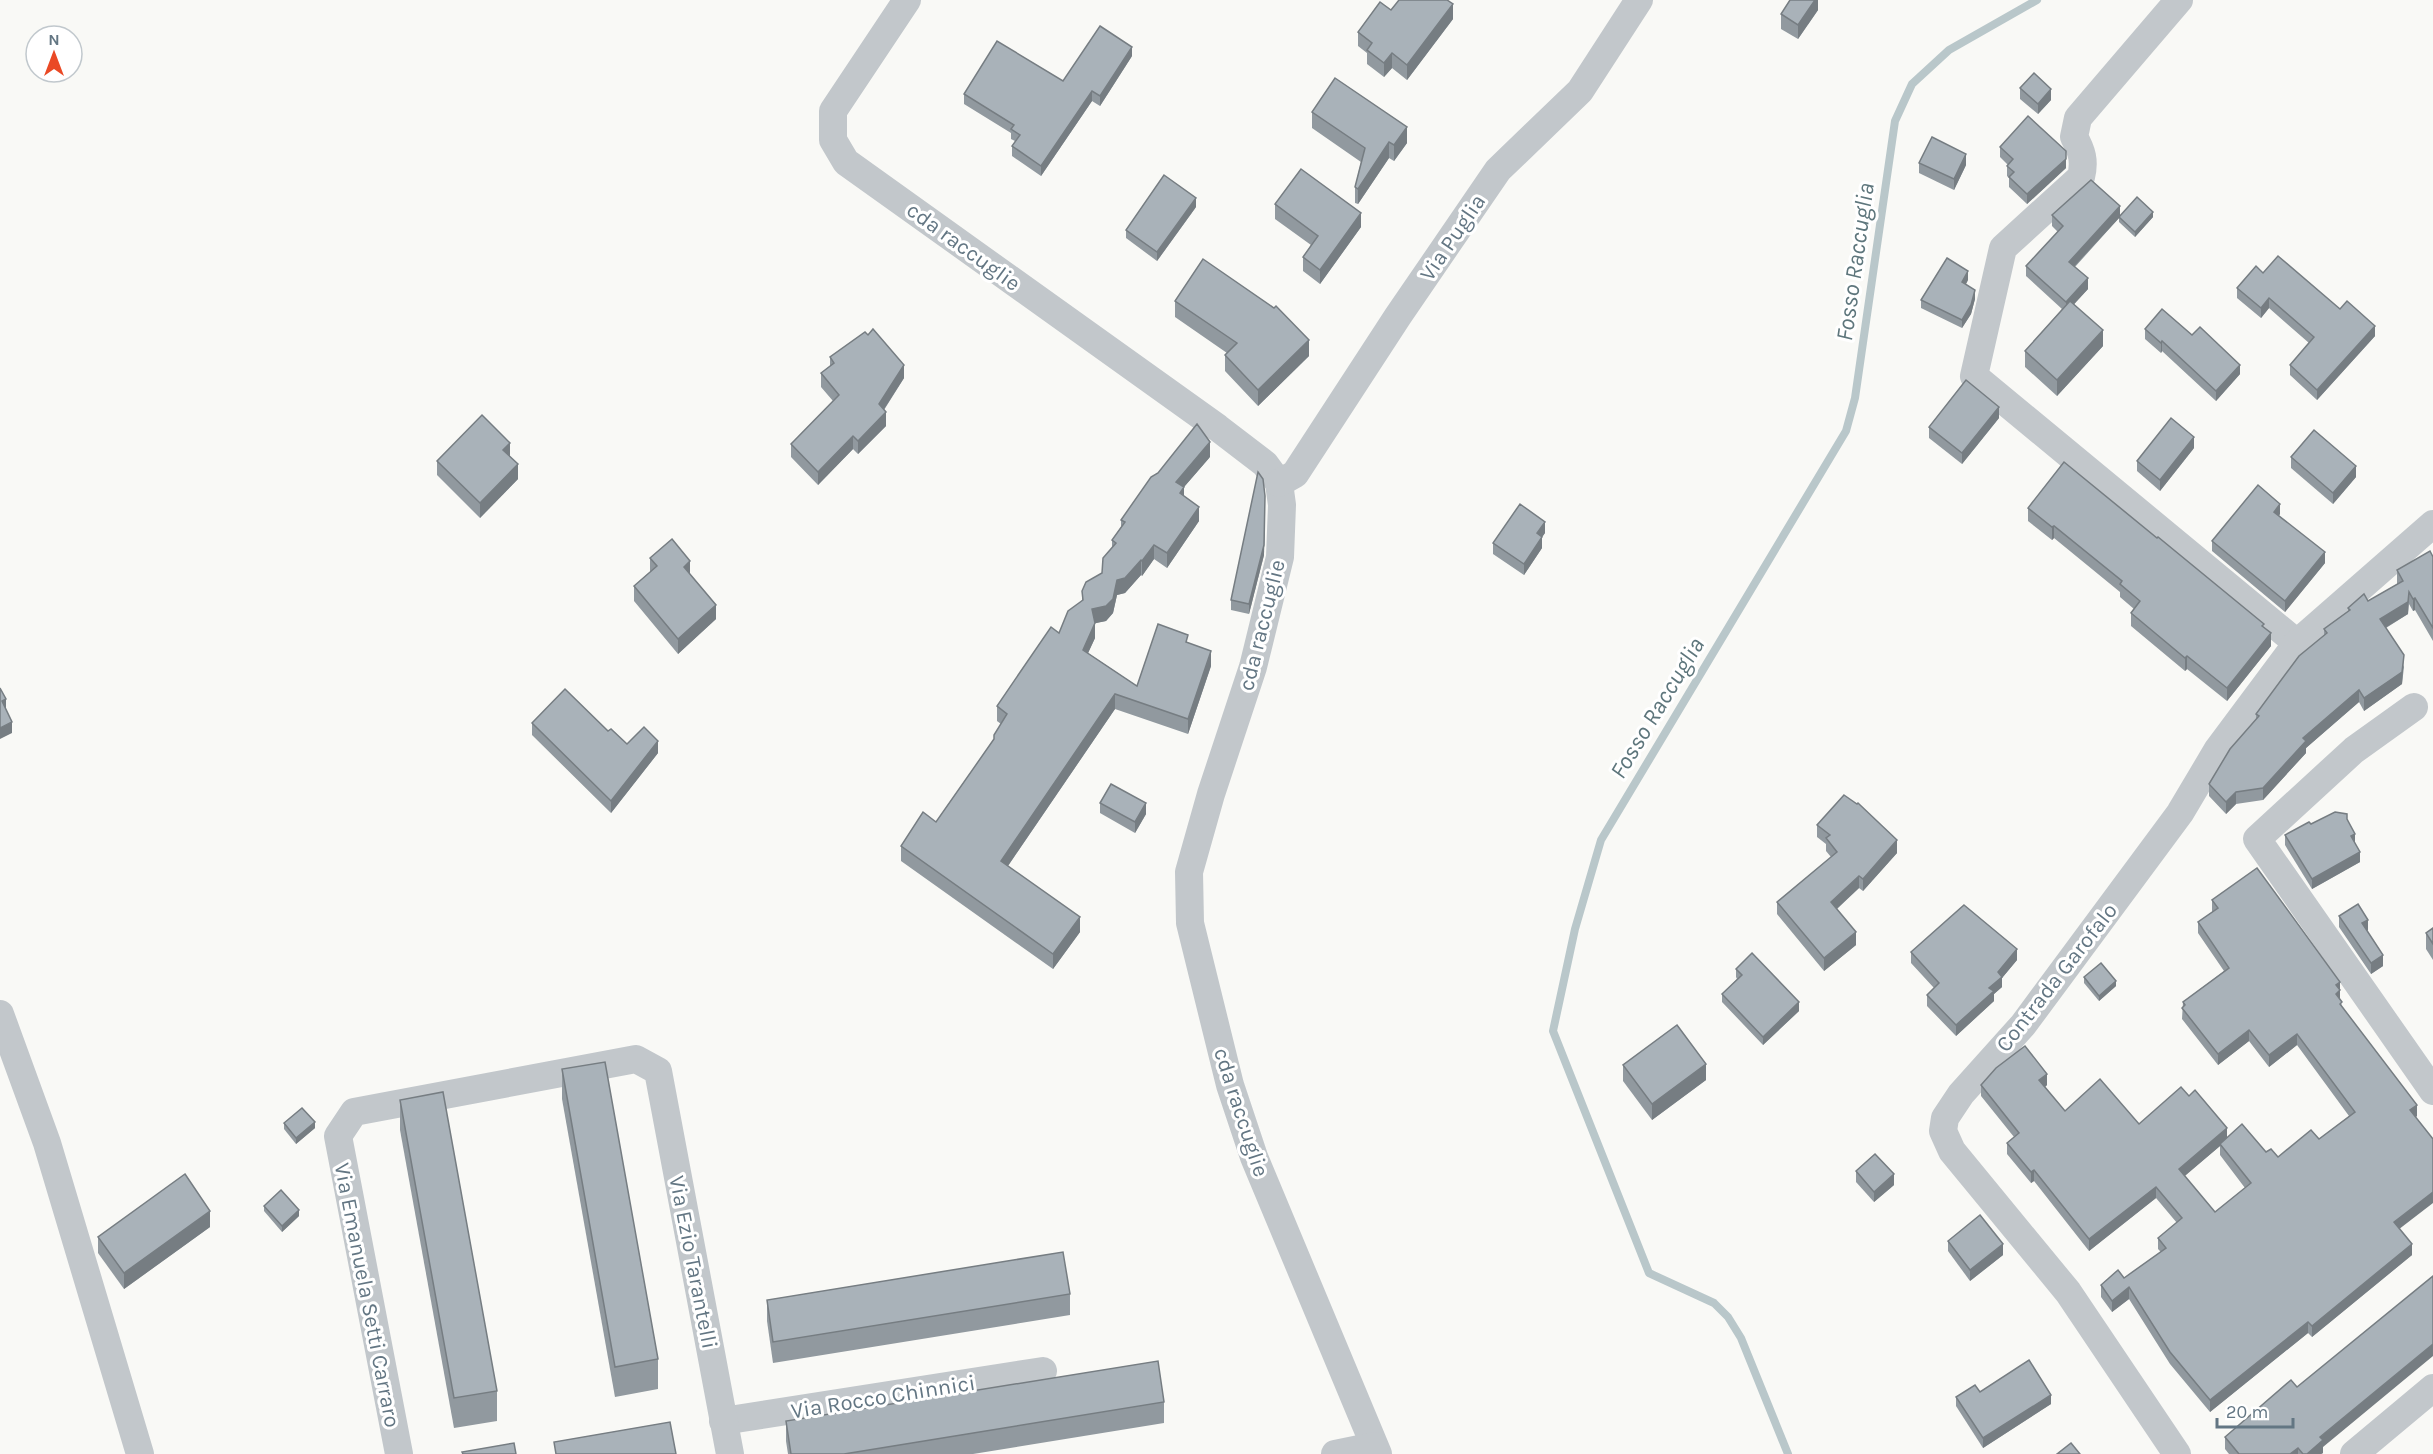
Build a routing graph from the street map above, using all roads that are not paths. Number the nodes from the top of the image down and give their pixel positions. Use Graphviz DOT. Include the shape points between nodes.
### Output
graph roads {
  1 [pos="906,0"];
  2 [pos="1639,0"];
  3 [pos="2179,0"];
  4 [pos="1279,483"];
  5 [pos="2433,524"];
  6 [pos="2297,643"];
  7 [pos="2414,707"];
  8 [pos="0,1014"];
  9 [pos="658,1071"];
  10 [pos="2433,1091"];
  11 [pos="1043,1371"];
  12 [pos="2433,1388"];
  13 [pos="723,1421"];
  14 [pos="1376,1450"];
  15 [pos="140,1454"];
  16 [pos="399,1454"];
  17 [pos="730,1454"];
  18 [pos="1335,1454"];
  19 [pos="2177,1454"];
  20 [pos="2354,1454"];
  1 -- 4 [label="street, cda raccuglie" via="833,111 833,140 846,162 1218,428 1265,464"];
  2 -- 4 [label="street, Via Puglia" via="1580,91 1498,170 1294,474"];
  3 -- 6 [label="street" via="2078,118 2074,137 2085,164 2081,177 2003,248 1974,376"];
  4 -- 14 [label="street, cda raccuglie" via="1280,557 1253,667 1189,872 1190,923 1230,1085 1254,1157"];
  5 -- 6 [label="street, Contrada Garofalo"];
  6 -- 19 [label="street, Contrada Garofalo" via="2218,749 2180,813 2023,1025 1961,1094 1945,1118 1943,1131 1952,1151 2068,1292"];
  7 -- 10 [label="street" via="2354,750 2257,839"];
  8 -- 15 [label="street" via="47,1143"];
  9 -- 13 [label="street, Via Ezio Tarantelli"];
  9 -- 16 [label="street, Via Emanuela Setti Carraro" via="636,1059 354,1112 338,1136"];
  11 -- 13 [label="street, Via Rocco Chinnici"];
  12 -- 20 [label="street"];
  13 -- 17 [label="street, Via Ezio Tarantelli"];
  14 -- 18 [label="street"];
}
